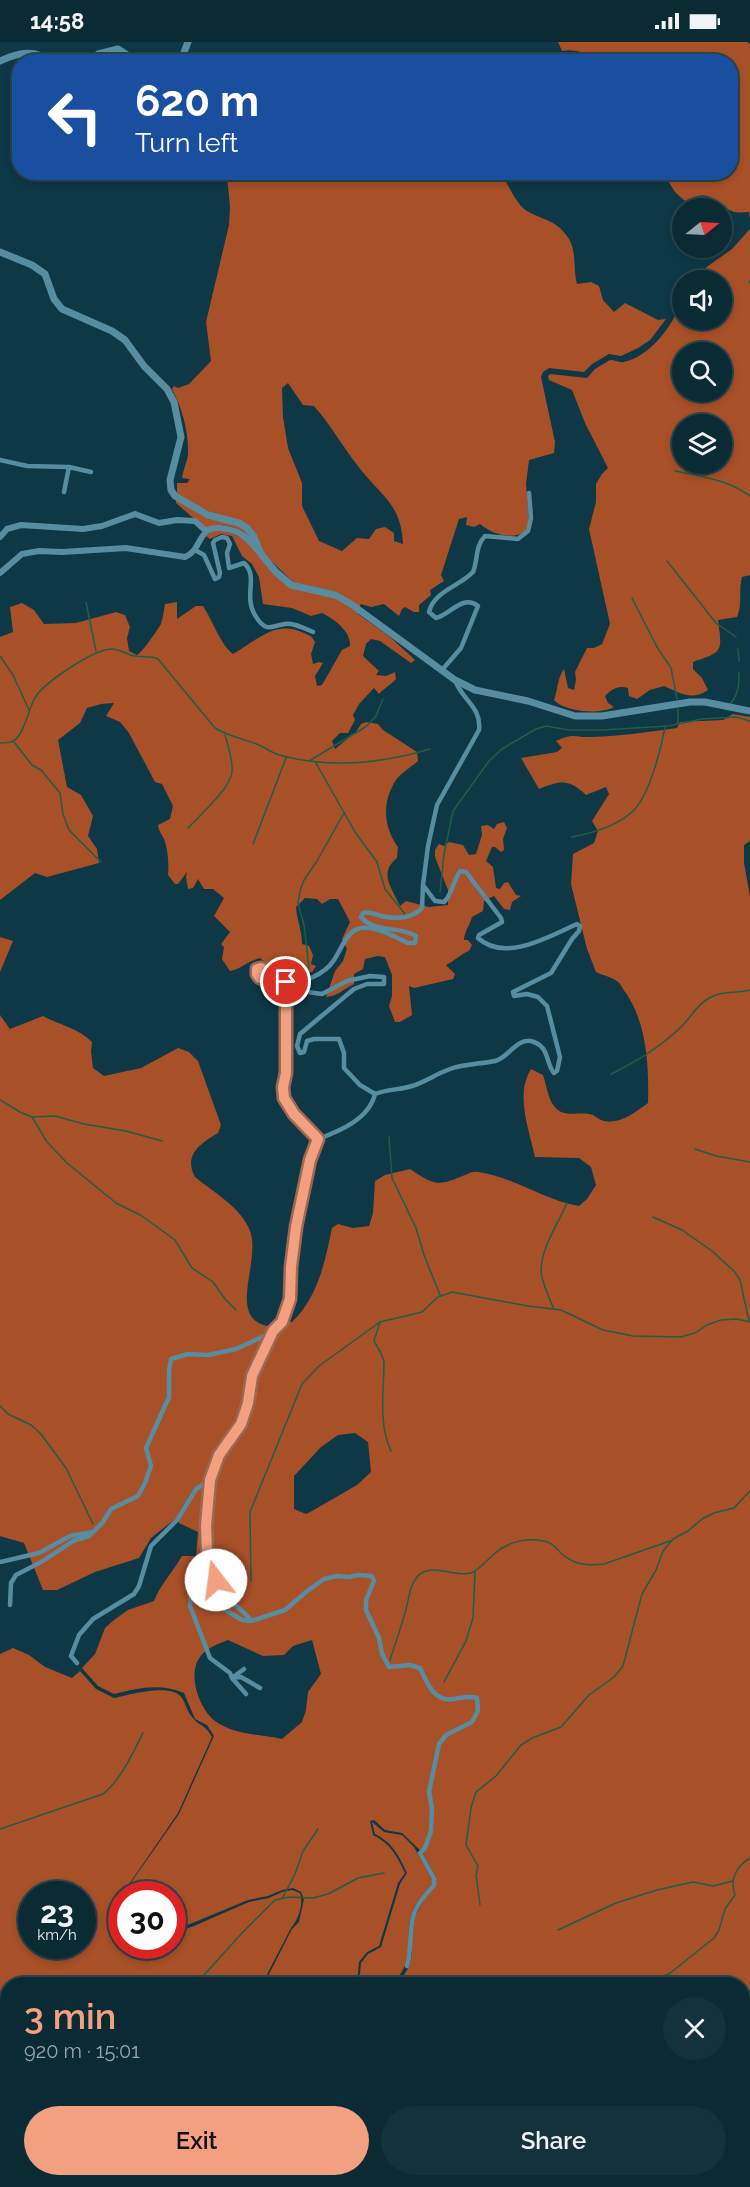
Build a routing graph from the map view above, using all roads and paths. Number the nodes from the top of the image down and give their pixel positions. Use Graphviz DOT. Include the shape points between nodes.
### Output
graph roads {
  1 [pos="16,54"];
  2 [pos="38,54"];
  3 [pos="98,54"];
  4 [pos="126,54"];
  5 [pos="0,252"];
  6 [pos="0,460"];
  7 [pos="69,467"];
  8 [pos="91,472"];
  9 [pos="64,492"];
  10 [pos="529,493"];
  11 [pos="206,531"];
  12 [pos="0,537"];
  13 [pos="195,550"];
  14 [pos="261,554"];
  15 [pos="0,573"];
  16 [pos="313,632"];
  17 [pos="442,670"];
  18 [pos="455,680"];
  19 [pos="750,711"];
  20 [pos="423,885"];
  21 [pos="266,979"];
  22 [pos="375,1094"];
  23 [pos="318,1139"];
  24 [pos="273,1331"];
  25 [pos="210,1480"];
  26 [pos="93,1532"];
  27 [pos="0,1562"];
  28 [pos="10,1605"];
  29 [pos="251,1621"];
  30 [pos="77,1663"];
  31 [pos="244,1670"];
  32 [pos="232,1678"];
  33 [pos="260,1688"];
  34 [pos="246,1694"];
  35 [pos="407,1966"];
  1 -- 2 [label="main road"];
  3 -- 4 [label="main road" via="118,49"];
  5 -- 14 [label="main road" via="45,274 62,309 125,340 168,389 181,437 171,490 208,515 247,528"];
  6 -- 7 [label="street" via="27,466"];
  7 -- 8 [label="street"];
  7 -- 9 [label="street"];
  10 -- 17 [label="street" via="528,531 518,538 485,536 480,541 473,572 437,598 430,608 436,618 459,604 478,606 461,648"];
  11 -- 12 [label="street" via="195,521 159,522 135,514 83,529 21,525"];
  11 -- 13 [label="street"];
  11 -- 14 [label="street" via="238,531"];
  13 -- 15 [label="street" via="185,557 126,548 39,551 22,554"];
  13 -- 16 [label="street" via="204,555 215,579 220,573 213,543 227,538 229,568 244,563 252,575 249,599 259,621 273,628 284,623"];
  14 -- 17 [label="main road" via="291,585 335,595 351,604"];
  17 -- 18 [label="main road"];
  18 -- 19 [label="main road" via="475,690 575,716 603,716 690,702"];
  18 -- 20 [label="street" via="458,690 477,711 479,730 437,805"];
  20 -- 21 [label="street" via="422,908 410,916 387,917 370,912 361,917 381,927 406,930 416,936 415,943 365,928 355,930 320,974 286,982 257,969 260,978"];
  20 -- 22 [label="street" via="435,901 444,902 453,880 460,871 466,872 501,918 502,922 479,935 489,945 528,946 580,926 551,973 513,992 514,996 538,997 547,1006 560,1057 557,1071 550,1069 545,1050 531,1041 522,1042 496,1061 451,1069 417,1085"];
  21 -- 22 [label="street" via="322,994 362,977 384,978 384,984 354,989 300,1034 297,1046 300,1053 308,1041 339,1039 344,1068"];
  21 -- 23 [label="street" via="286,1003 284,1098"];
  22 -- 23 [label="street" via="349,1126"];
  23 -- 24 [label="street" via="296,1227 290,1299 282,1322"];
  24 -- 25 [label="street" via="252,1376 241,1424 219,1455"];
  24 -- 26 [label="street" via="236,1349 171,1359 169,1397 146,1448 151,1466 146,1483 138,1496 111,1509"];
  25 -- 29 [label="street" via="207,1549 216,1580 221,1592"];
  25 -- 30 [label="street" via="196,1489 177,1520 151,1546 134,1594 93,1619 78,1635 71,1656"];
  26 -- 27 [label="street" via="70,1536 39,1553"];
  26 -- 28 [label="street" via="16,1575 11,1583"];
  29 -- 32 [label="street" via="242,1620 199,1594 191,1597 190,1606 210,1658"];
  29 -- 35 [label="street" via="285,1610 324,1579 372,1576 366,1610 389,1667 420,1668 435,1695 442,1699 469,1695 477,1698 478,1711 472,1722 439,1744 429,1792 431,1831 420,1853 435,1885 413,1915"];
  31 -- 32 [label="street"];
  32 -- 33 [label="street" via="241,1677"];
  32 -- 34 [label="street"];
}
